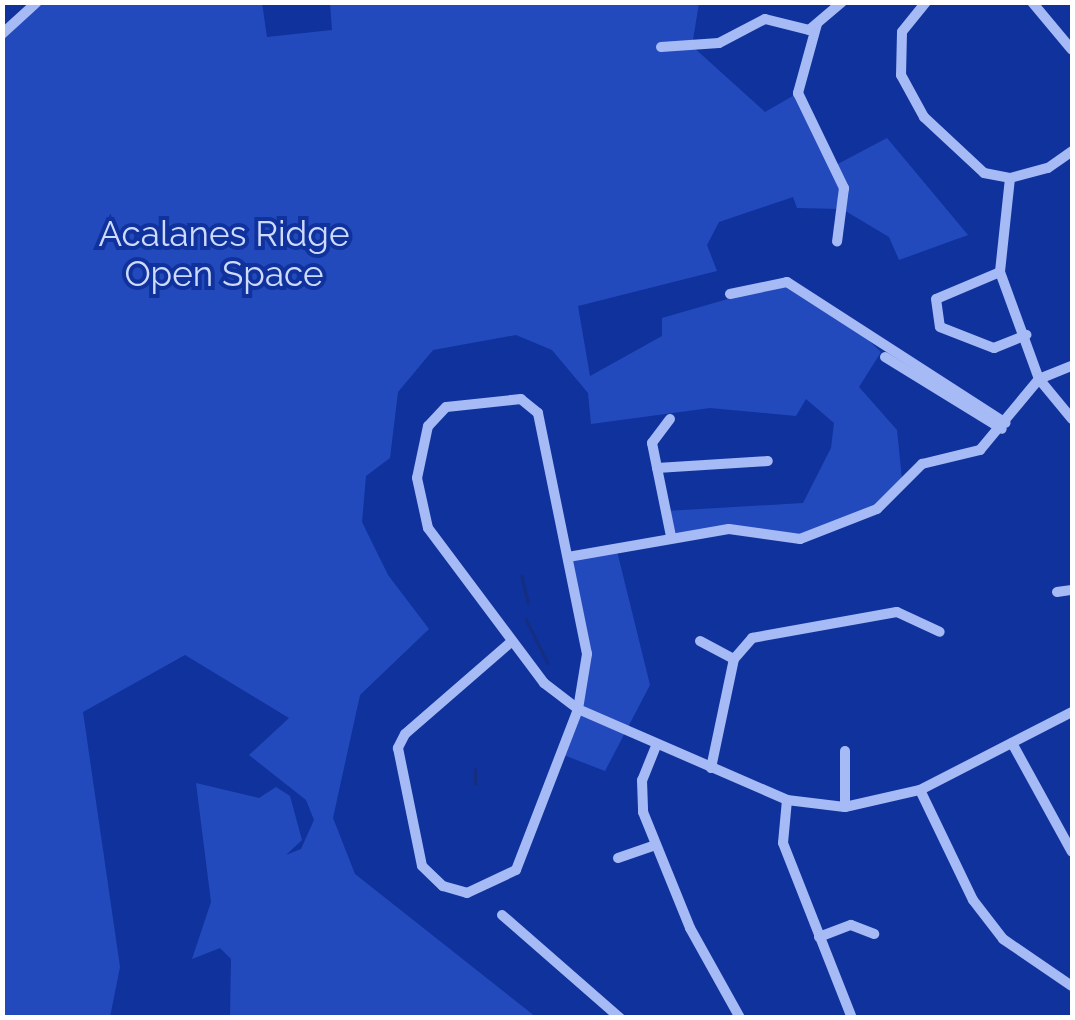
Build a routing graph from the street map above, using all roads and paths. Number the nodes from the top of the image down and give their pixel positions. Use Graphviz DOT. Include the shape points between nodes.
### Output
graph roads {
  1 [pos="36,2"];
  2 [pos="842,2"];
  3 [pos="926,2"];
  4 [pos="1032,2"];
  5 [pos="817,24"];
  6 [pos="2,34"];
  7 [pos="661,47"];
  8 [pos="1072,50"];
  9 [pos="1072,151"];
  10 [pos="1010,178"];
  11 [pos="837,242"];
  12 [pos="1000,272"];
  13 [pos="730,294"];
  14 [pos="1026,335"];
  15 [pos="886,357"];
  16 [pos="1072,366"];
  17 [pos="1039,380"];
  18 [pos="670,419"];
  19 [pos="1072,419"];
  20 [pos="1004,426"];
  21 [pos="768,461"];
  22 [pos="657,468"];
  23 [pos="671,536"];
  24 [pos="568,557"];
  25 [pos="1072,590"];
  26 [pos="1057,592"];
  27 [pos="940,632"];
  28 [pos="700,641"];
  29 [pos="511,642"];
  30 [pos="734,659"];
  31 [pos="578,708"];
  32 [pos="1072,712"];
  33 [pos="1012,743"];
  34 [pos="656,746"];
  35 [pos="845,751"];
  36 [pos="711,768"];
  37 [pos="920,790"];
  38 [pos="787,800"];
  39 [pos="845,807"];
  40 [pos="655,845"];
  41 [pos="1072,852"];
  42 [pos="618,858"];
  43 [pos="502,914"];
  44 [pos="874,934"];
  45 [pos="819,937"];
  46 [pos="1072,986"];
  47 [pos="620,1018"];
  48 [pos="740,1018"];
  49 [pos="852,1018"];
  1 -- 6 [label="street"];
  2 -- 5 [label="street"];
  3 -- 10 [label="street" via="902,32 901,75 910,94 984,173"];
  4 -- 8 [label="street"];
  5 -- 7 [label="street" via="793,29 765,19 719,43"];
  5 -- 11 [label="street" via="798,93 844,188"];
  9 -- 10 [label="street" via="1048,168"];
  10 -- 12 [label="street"];
  12 -- 14 [label="street"];
  12 -- 14 [label="street" via="936,299 940,328 994,348"];
  13 -- 20 [label="street" via="787,282"];
  14 -- 17 [label="street"];
  15 -- 20 [label="street"];
  16 -- 17 [label="street"];
  17 -- 19 [label="street"];
  17 -- 20 [label="street"];
  18 -- 22 [label="street" via="652,443"];
  20 -- 23 [label="street" via="980,450 922,464 877,509 800,540 729,529"];
  21 -- 22 [label="street"];
  22 -- 23 [label="street"];
  23 -- 24 [label="street"];
  24 -- 29 [label="street" via="538,413 520,398 446,407 428,426 417,478 428,528"];
  24 -- 31 [label="street" via="587,654"];
  25 -- 26 [label="street"];
  27 -- 30 [label="street" via="898,612 782,627 752,638"];
  28 -- 30 [label="street"];
  29 -- 31 [label="street" via="544,683"];
  29 -- 31 [label="street" via="405,734 398,748 414,848 443,886 467,892 516,870"];
  30 -- 36 [label="street"];
  31 -- 34 [label="street"];
  32 -- 33 [label="street"];
  33 -- 37 [label="street"];
  33 -- 41 [label="street"];
  34 -- 36 [label="street"];
  34 -- 40 [label="street" via="642,780"];
  35 -- 39 [label="street"];
  36 -- 38 [label="street"];
  37 -- 39 [label="street"];
  37 -- 46 [label="street" via="973,900 1003,939"];
  38 -- 39 [label="street"];
  38 -- 45 [label="street" via="783,843"];
  40 -- 42 [label="street"];
  40 -- 48 [label="street"];
  43 -- 47 [label="street"];
  44 -- 45 [label="street" via="851,925"];
  45 -- 49 [label="street"];
}
